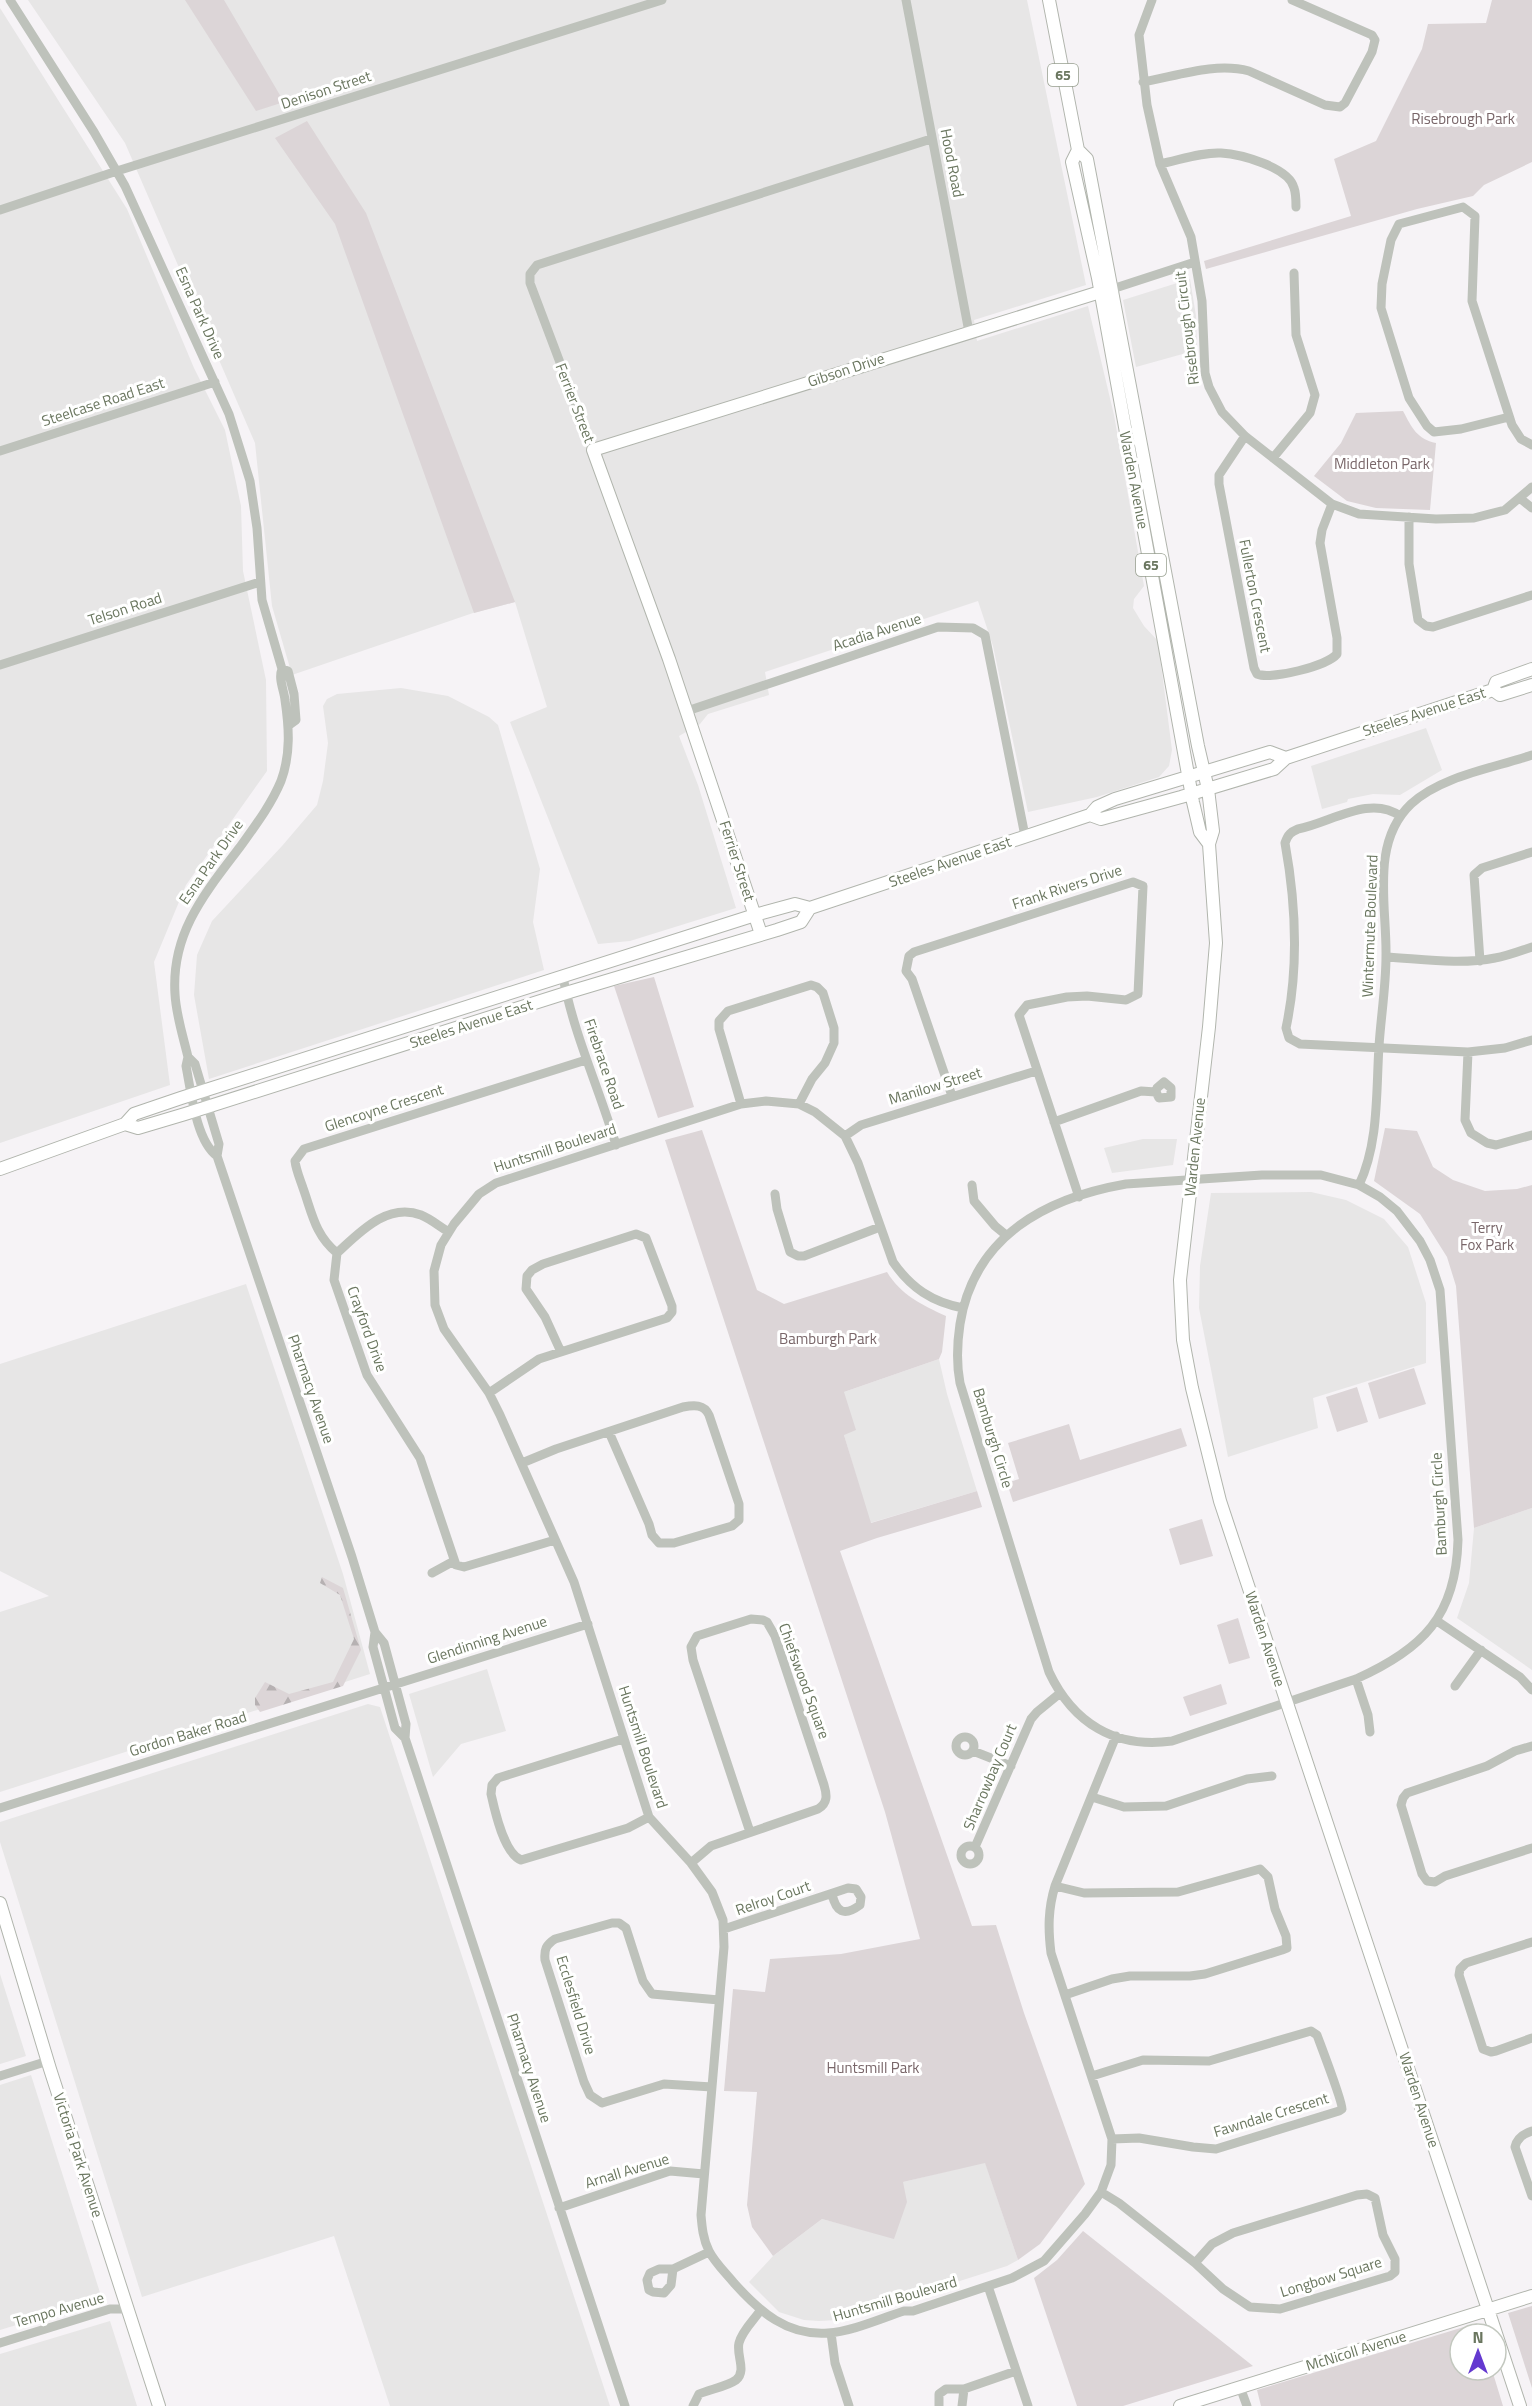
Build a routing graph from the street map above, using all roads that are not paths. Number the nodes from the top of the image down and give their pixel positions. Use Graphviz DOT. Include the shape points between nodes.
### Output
graph roads {
  1 [pos="10,0"];
  2 [pos="662,0"];
  3 [pos="906,0"];
  4 [pos="1049,0"];
  5 [pos="1152,0"];
  6 [pos="1292,0"];
  7 [pos="1143,82"];
  8 [pos="931,139"];
  9 [pos="1160,164"];
  10 [pos="117,171"];
  11 [pos="1296,207"];
  12 [pos="0,210"];
  13 [pos="1195,262"];
  14 [pos="1294,273"];
  15 [pos="1106,291"];
  16 [pos="969,332"];
  17 [pos="215,382"];
  18 [pos="1122,417"];
  19 [pos="1509,417"];
  20 [pos="1135,422"];
  21 [pos="1245,436"];
  22 [pos="1532,445"];
  23 [pos="593,450"];
  24 [pos="0,451"];
  25 [pos="1273,459"];
  26 [pos="1532,487"];
  27 [pos="1521,499"];
  28 [pos="1332,504"];
  29 [pos="1532,508"];
  30 [pos="1409,517"];
  31 [pos="260,582"];
  32 [pos="1532,595"];
  33 [pos="0,665"];
  34 [pos="1532,671"];
  35 [pos="1532,685"];
  36 [pos="1493,690"];
  37 [pos="687,711"];
  38 [pos="1532,756"];
  39 [pos="1286,758"];
  40 [pos="1205,772"];
  41 [pos="1189,777"];
  42 [pos="1208,789"];
  43 [pos="1192,794"];
  44 [pos="1090,816"];
  45 [pos="1400,816"];
  46 [pos="1025,836"];
  47 [pos="1209,844"];
  48 [pos="1532,852"];
  49 [pos="810,908"];
  50 [pos="755,915"];
  51 [pos="761,934"];
  52 [pos="1532,947"];
  53 [pos="1386,957"];
  54 [pos="1479,961"];
  55 [pos="563,977"];
  56 [pos="566,993"];
  57 [pos="1532,1040"];
  58 [pos="1379,1047"];
  59 [pos="1468,1052"];
  60 [pos="586,1060"];
  61 [pos="1036,1071"];
  62 [pos="1156,1092"];
  63 [pos="198,1093"];
  64 [pos="952,1096"];
  65 [pos="741,1104"];
  66 [pos="799,1104"];
  67 [pos="201,1109"];
  68 [pos="1054,1122"];
  69 [pos="125,1124"];
  70 [pos="1532,1135"];
  71 [pos="845,1136"];
  72 [pos="616,1145"];
  73 [pos="0,1169"];
  74 [pos="1192,1178"];
  75 [pos="972,1185"];
  76 [pos="1359,1185"];
  77 [pos="775,1194"];
  78 [pos="1079,1197"];
  79 [pos="880,1227"];
  80 [pos="449,1232"];
  81 [pos="1006,1235"];
  82 [pos="337,1253"];
  83 [pos="963,1308"];
  84 [pos="561,1352"];
  85 [pos="489,1393"];
  86 [pos="609,1432"];
  87 [pos="522,1463"];
  88 [pos="555,1540"];
  89 [pos="454,1562"];
  90 [pos="432,1573"];
  91 [pos="1437,1621"];
  92 [pos="588,1624"];
  93 [pos="375,1632"];
  94 [pos="1481,1650"];
  95 [pos="1356,1679"];
  96 [pos="396,1685"];
  97 [pos="1455,1686"];
  98 [pos="384,1688"];
  99 [pos="1532,1690"];
  100 [pos="1059,1694"];
  101 [pos="1286,1703"];
  102 [pos="1370,1732"];
  103 [pos="1116,1736"];
  104 [pos="405,1738"];
  105 [pos="623,1739"];
  106 [pos="1532,1746"];
  107 [pos="973,1751"];
  108 [pos="1011,1767"];
  109 [pos="1272,1776"];
  110 [pos="1092,1797"];
  111 [pos="0,1808"];
  112 [pos="649,1817"];
  113 [pos="750,1832"];
  114 [pos="975,1847"];
  115 [pos="1532,1848"];
  116 [pos="690,1863"];
  117 [pos="1055,1886"];
  118 [pos="832,1894"];
  119 [pos="0,1903"];
  120 [pos="724,1929"];
  121 [pos="1532,1942"];
  122 [pos="1065,1995"];
  123 [pos="719,2000"];
  124 [pos="1532,2038"];
  125 [pos="48,2061"];
  126 [pos="0,2076"];
  127 [pos="1092,2076"];
  128 [pos="712,2087"];
  129 [pos="1532,2131"];
  130 [pos="1112,2139"];
  131 [pos="704,2174"];
  132 [pos="1101,2192"];
  133 [pos="1532,2196"];
  134 [pos="559,2208"];
  135 [pos="709,2252"];
  136 [pos="1195,2263"];
  137 [pos="673,2269"];
  138 [pos="988,2286"];
  139 [pos="1532,2296"];
  140 [pos="128,2309"];
  141 [pos="1489,2310"];
  142 [pos="760,2311"];
  143 [pos="831,2333"];
  144 [pos="0,2343"];
  145 [pos="1016,2371"];
  146 [pos="1240,2387"];
  147 [pos="964,2389"];
  148 [pos="159,2406"];
  149 [pos="625,2406"];
  150 [pos="693,2406"];
  151 [pos="849,2406"];
  152 [pos="939,2406"];
  153 [pos="962,2406"];
  154 [pos="1028,2406"];
  155 [pos="1180,2406"];
  156 [pos="1247,2406"];
  157 [pos="1520,2406"];
  1 -- 10 [label="street, Esna Park Drive"];
  2 -- 10 [label="street, Denison Street"];
  3 -- 8 [label="street, Hood Road"];
  4 -- 15 [label="main road, Warden Avenue / 65" via="1078,150 1087,159"];
  5 -- 7 [label="street, Risebrough Circuit" via="1139,35"];
  6 -- 7 [label="street" via="1372,35 1375,40 1340,107 1325,105 1237,68 1215,68"];
  7 -- 9 [label="street, Risebrough Circuit"];
  8 -- 16 [label="street, Hood Road"];
  8 -- 23 [label="street, Ferrier Street" via="537,265 530,274 530,283"];
  9 -- 11 [label="street" via="1221,153 1252,160 1288,177 1294,187"];
  9 -- 13 [label="street, Risebrough Circuit" via="1188,228"];
  10 -- 12 [label="street, Denison Street"];
  10 -- 17 [label="street, Esna Park Drive"];
  13 -- 15 [label="street"];
  13 -- 21 [label="street, Risebrough Circuit" via="1209,387 1222,412"];
  14 -- 25 [label="street" via="1296,335 1315,395 1310,413"];
  15 -- 16 [label="main road, Gibson Drive"];
  15 -- 18 [label="main road, Warden Avenue / 65"];
  15 -- 20 [label="main road, Warden Avenue / 65"];
  16 -- 23 [label="main road, Gibson Drive"];
  17 -- 24 [label="street, Steelcase Road East"];
  17 -- 31 [label="street, Esna Park Drive" via="238,438 250,481"];
  18 -- 20 [label="main road"];
  18 -- 41 [label="main road, Warden Avenue / 65"];
  19 -- 19 [label="street" via="1472,301 1475,216 1462,207 1399,224 1390,240 1381,308 1409,398 1434,432"];
  19 -- 22 [label="street" via="1521,439"];
  20 -- 40 [label="main road, Warden Avenue / 65"];
  21 -- 25 [label="street, Risebrough Circuit"];
  21 -- 28 [label="street, Fullerton Crescent" via="1219,475 1219,484 1257,674 1275,676 1325,663 1337,654 1320,543"];
  23 -- 37 [label="main road, Ferrier Street"];
  25 -- 28 [label="street, Risebrough Circuit"];
  26 -- 27 [label="street, Risebrough Circuit"];
  27 -- 29 [label="street"];
  27 -- 30 [label="street, Risebrough Circuit" via="1505,510 1474,518"];
  28 -- 30 [label="street, Risebrough Circuit" via="1359,514"];
  30 -- 32 [label="street" via="1409,564 1418,620 1422,624 1433,627"];
  31 -- 33 [label="street, Telson Road"];
  31 -- 63 [label="street, Esna Park Drive" via="282,669 289,725 285,765 263,815 196,907 182,939 175,994 188,1057 195,1064"];
  34 -- 36 [label="main road, Steeles Avenue East" via="1496,682"];
  35 -- 36 [label="main road, Steeles Avenue East" via="1500,695"];
  36 -- 39 [label="main road, Steeles Avenue East"];
  37 -- 46 [label="street, Acadia Avenue" via="938,627 973,628 985,635"];
  37 -- 50 [label="main road, Ferrier Street"];
  38 -- 45 [label="street, Wintermute Boulevard" via="1444,783 1421,796"];
  39 -- 40 [label="main road, Steeles Avenue East" via="1270,752"];
  39 -- 42 [label="main road, Steeles Avenue East" via="1274,769"];
  40 -- 41 [label="main road, Steeles Avenue East"];
  40 -- 42 [label="main road, Warden Avenue / 65"];
  41 -- 43 [label="main road, Warden Avenue"];
  41 -- 44 [label="main road, Steeles Avenue East" via="1115,799 1097,807"];
  42 -- 43 [label="main road, Steeles Avenue East"];
  42 -- 47 [label="main road, Warden Avenue" via="1213,831"];
  43 -- 44 [label="main road, Steeles Avenue East" via="1101,819"];
  43 -- 47 [label="main road, Warden Avenue" via="1200,832"];
  44 -- 46 [label="main road, Steeles Avenue East"];
  45 -- 53 [label="street, Wintermute Boulevard" via="1387,844 1384,865"];
  45 -- 58 [label="street" via="1385,808 1364,808 1290,832 1285,843 1294,910 1287,1036 1297,1044"];
  46 -- 49 [label="main road, Steeles Avenue East"];
  47 -- 74 [label="main road, Warden Avenue" via="1216,943"];
  48 -- 54 [label="street" via="1482,868 1474,875"];
  49 -- 50 [label="main road, Steeles Avenue East" via="795,904"];
  49 -- 51 [label="main road, Steeles Avenue East" via="801,921"];
  50 -- 51 [label="main road, Ferrier Street"];
  50 -- 55 [label="main road, Steeles Avenue East"];
  51 -- 56 [label="main road, Steeles Avenue East"];
  52 -- 54 [label="street"];
  53 -- 54 [label="street"];
  53 -- 58 [label="street, Wintermute Boulevard"];
  55 -- 56 [label="street, Firebrace Road"];
  55 -- 63 [label="main road, Steeles Avenue East"];
  56 -- 60 [label="street, Firebrace Road"];
  56 -- 67 [label="main road, Steeles Avenue East"];
  57 -- 59 [label="street"];
  58 -- 59 [label="street"];
  58 -- 76 [label="street, Wintermute Boulevard" via="1372,1142"];
  59 -- 70 [label="street" via="1465,1120 1471,1133 1496,1145"];
  60 -- 72 [label="street, Firebrace Road"];
  60 -- 82 [label="street, Glencoyne Crescent" via="304,1149 295,1161 314,1224 322,1239"];
  61 -- 64 [label="street, Manilow Street"];
  61 -- 64 [label="street, Frank Rivers Drive" via="1019,1020 1024,1007 1067,997 1126,1000 1138,994 1143,886 1133,882 909,956 906,971"];
  61 -- 68 [label="street, Frank Rivers Drive"];
  62 -- 68 [label="street" via="1131,1093"];
  63 -- 67 [label="street, Pharmacy Avenue"];
  63 -- 69 [label="main road, Steeles Avenue East" via="134,1114"];
  64 -- 71 [label="street, Manilow Street" via="861,1125"];
  65 -- 66 [label="street, Huntsmill Boulevard"];
  65 -- 66 [label="street" via="719,1021 728,1011 811,985 823,993 834,1028 834,1043"];
  65 -- 72 [label="street, Huntsmill Boulevard"];
  66 -- 71 [label="street, Huntsmill Boulevard"];
  67 -- 69 [label="main road, Steeles Avenue East" via="138,1128"];
  67 -- 93 [label="street, Pharmacy Avenue" via="207,1149 217,1156"];
  68 -- 78 [label="street, Frank Rivers Drive"];
  69 -- 73 [label="main road, Steeles Avenue East"];
  71 -- 79 [label="street, Huntsmill Boulevard"];
  72 -- 80 [label="street, Huntsmill Boulevard" via="496,1183 479,1194"];
  74 -- 76 [label="street, Bamburgh Circle" via="1321,1175"];
  74 -- 78 [label="street, Bamburgh Circle" via="1106,1187"];
  74 -- 101 [label="main road, Warden Avenue" via="1180,1280 1192,1388 1220,1501"];
  75 -- 81 [label="street" via="974,1201"];
  76 -- 91 [label="street, Bamburgh Circle" via="1397,1211 1420,1241 1440,1290 1458,1561"];
  77 -- 79 [label="street" via="790,1252 796,1256"];
  78 -- 81 [label="street, Bamburgh Circle" via="1035,1214"];
  79 -- 83 [label="street, Huntsmill Boulevard" via="893,1262 912,1286 935,1301"];
  80 -- 82 [label="street" via="421,1215 400,1212 378,1219"];
  80 -- 85 [label="street, Huntsmill Boulevard" via="434,1271 435,1305 444,1329"];
  81 -- 83 [label="street, Bamburgh Circle" via="978,1269"];
  82 -- 89 [label="street, Crayford Drive" via="334,1280 367,1375 420,1458"];
  83 -- 100 [label="street, Bamburgh Circle" via="957,1346 960,1383 1018,1576"];
  84 -- 84 [label="street" via="667,1318 672,1312 646,1238 636,1234 621,1238 532,1270 526,1289 545,1317"];
  84 -- 85 [label="street" via="538,1359"];
  85 -- 87 [label="street, Huntsmill Boulevard"];
  86 -- 86 [label="street" via="652,1535 659,1543 674,1543 732,1526 739,1520 739,1504 709,1415 702,1407 694,1405"];
  86 -- 87 [label="street"];
  87 -- 88 [label="street, Huntsmill Boulevard"];
  88 -- 89 [label="street" via="464,1567"];
  88 -- 92 [label="street, Huntsmill Boulevard"];
  89 -- 90 [label="street"];
  91 -- 94 [label="street"];
  91 -- 95 [label="street, Bamburgh Circle" via="1395,1660"];
  92 -- 96 [label="street, Glendinning Avenue"];
  92 -- 105 [label="street, Huntsmill Boulevard"];
  93 -- 96 [label="street, Pharmacy Avenue" via="384,1643"];
  93 -- 98 [label="street, Pharmacy Avenue" via="373,1647"];
  94 -- 97 [label="street"];
  94 -- 99 [label="street"];
  95 -- 101 [label="street, Bamburgh Circle"];
  95 -- 102 [label="street"];
  96 -- 98 [label="street, Glendinning Avenue"];
  96 -- 104 [label="street, Pharmacy Avenue" via="406,1724"];
  98 -- 104 [label="street, Pharmacy Avenue" via="395,1728"];
  98 -- 111 [label="street, Gordon Baker Road"];
  100 -- 103 [label="street, Bamburgh Circle" via="1090,1725"];
  100 -- 108 [label="street, Sharrowbay Court" via="1033,1716"];
  101 -- 103 [label="street, Bamburgh Circle" via="1172,1741 1139,1742"];
  101 -- 141 [label="main road, Warden Avenue"];
  103 -- 110 [label="street, Huntsmill Boulevard"];
  104 -- 134 [label="street, Pharmacy Avenue"];
  105 -- 112 [label="street, Huntsmill Boulevard"];
  105 -- 112 [label="street" via="495,1781 490,1794 507,1846 521,1860 628,1828"];
  106 -- 115 [label="street" via="1407,1793 1401,1805 1426,1881 1435,1882"];
  107 -- 108 [label="street"];
  108 -- 114 [label="street, Sharrowbay Court"];
  109 -- 110 [label="street" via="1247,1779 1166,1806 1124,1808"];
  110 -- 117 [label="street, Huntsmill Boulevard"];
  112 -- 116 [label="street, Huntsmill Boulevard"];
  113 -- 113 [label="street, Chiefswood Square" via="818,1809 827,1795 775,1636 767,1622 757,1619 697,1636 691,1647"];
  113 -- 116 [label="street, Chiefswood Square" via="711,1846"];
  116 -- 120 [label="street, Huntsmill Boulevard" via="712,1892"];
  117 -- 122 [label="street, Huntsmill Boulevard" via="1048,1928 1051,1953"];
  117 -- 122 [label="street" via="1084,1893 1178,1892 1260,1869 1268,1877 1286,1936 1287,1948 1204,1974 1130,1976"];
  118 -- 120 [label="street, Relroy Court"];
  119 -- 125 [label="main road, Victoria Park Avenue"];
  120 -- 123 [label="street, Huntsmill Boulevard"];
  121 -- 124 [label="street" via="1466,1963 1459,1975 1483,2049 1496,2051"];
  122 -- 127 [label="street, Huntsmill Boulevard"];
  123 -- 128 [label="street, Huntsmill Boulevard"];
  123 -- 128 [label="street, Ecclesfield Drive" via="652,1994 643,1981 626,1928 619,1923 555,1939 544,1951 584,2082 594,2099 602,2103 664,2084"];
  125 -- 126 [label="street"];
  125 -- 140 [label="main road, Victoria Park Avenue"];
  127 -- 130 [label="street, Huntsmill Boulevard"];
  127 -- 130 [label="street, Fawndale Crescent" via="1143,2060 1209,2061 1311,2031 1316,2032 1343,2103 1339,2111 1216,2149 1139,2138"];
  128 -- 131 [label="street, Huntsmill Boulevard"];
  129 -- 133 [label="street" via="1516,2141 1515,2147"];
  130 -- 132 [label="street, Huntsmill Boulevard" via="1111,2165"];
  131 -- 134 [label="street, Arnall Avenue" via="670,2171"];
  131 -- 135 [label="street, Huntsmill Boulevard" via="701,2215"];
  132 -- 136 [label="street, Longbow Square"];
  132 -- 138 [label="street, Huntsmill Boulevard" via="1040,2264"];
  134 -- 149 [label="street, Pharmacy Avenue"];
  135 -- 137 [label="street"];
  135 -- 142 [label="street, Huntsmill Boulevard"];
  136 -- 136 [label="street, Longbow Square" via="1242,2303 1275,2310 1390,2276 1396,2264 1383,2235 1375,2198 1368,2194 1233,2234 1212,2244"];
  138 -- 143 [label="street, Huntsmill Boulevard"];
  138 -- 145 [label="street"];
  139 -- 141 [label="main road, McNicoll Avenue"];
  140 -- 144 [label="street, Tempo Avenue" via="110,2309"];
  140 -- 148 [label="main road, Victoria Park Avenue"];
  141 -- 146 [label="main road, McNicoll Avenue"];
  141 -- 157 [label="main road, Warden Avenue"];
  142 -- 143 [label="street, Huntsmill Boulevard" via="790,2329"];
  142 -- 150 [label="street" via="739,2343 739,2377 699,2394"];
  143 -- 151 [label="street" via="835,2363"];
  145 -- 147 [label="street"];
  145 -- 154 [label="street"];
  146 -- 155 [label="main road, McNicoll Avenue"];
  146 -- 156 [label="street"];
  147 -- 152 [label="street" via="946,2389 939,2394"];
  147 -- 153 [label="street"];
}
